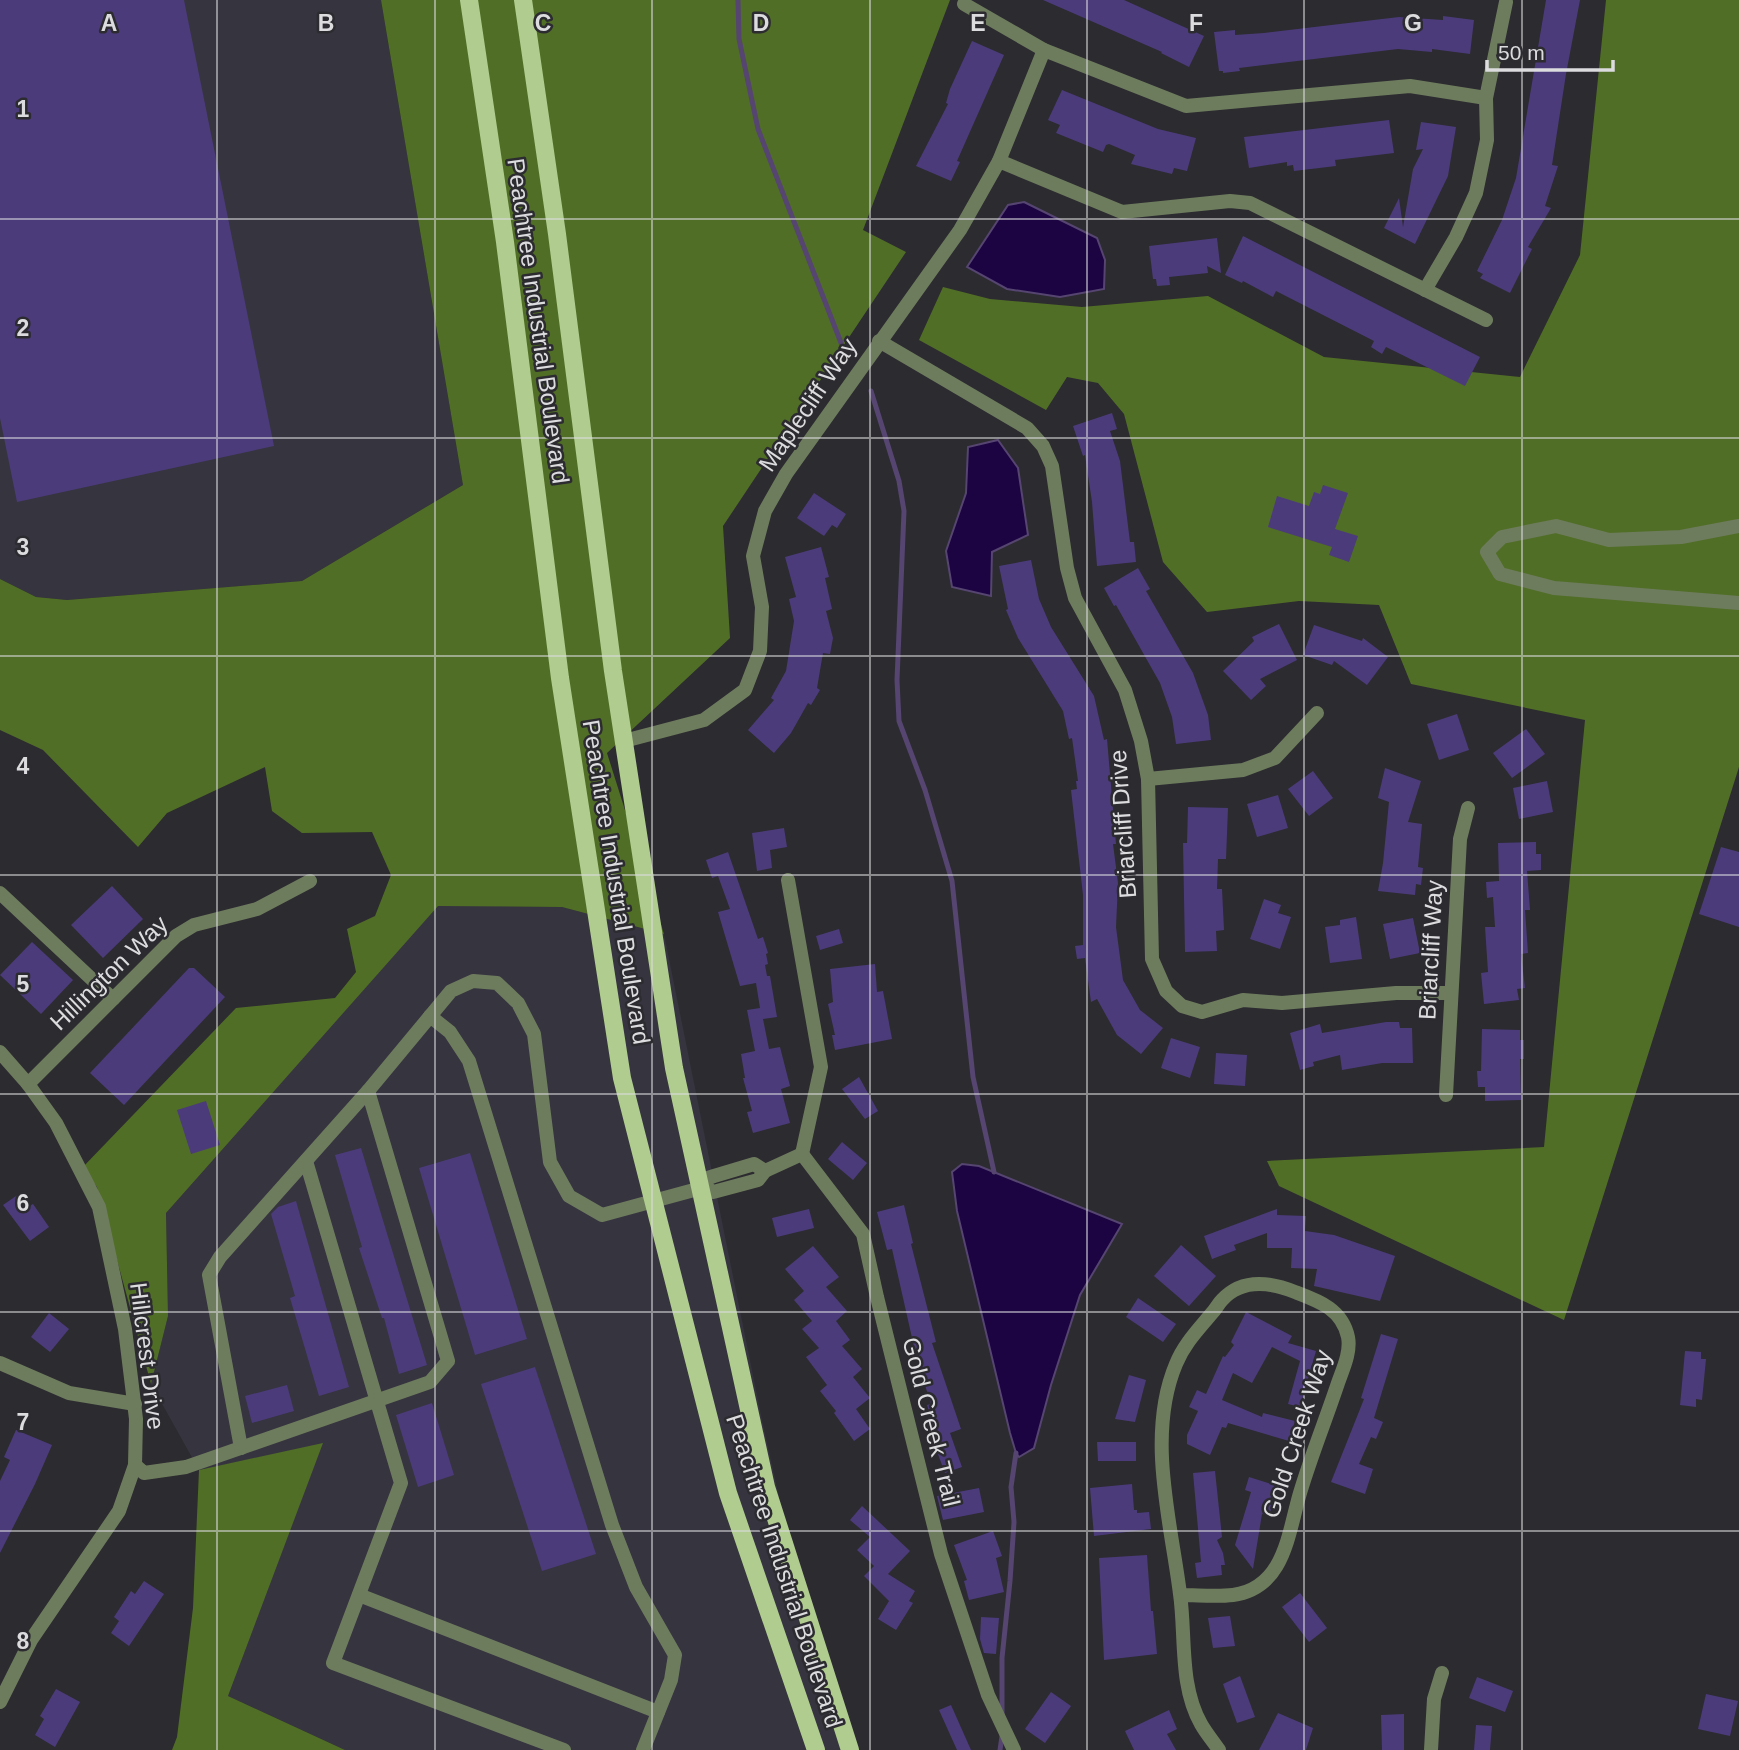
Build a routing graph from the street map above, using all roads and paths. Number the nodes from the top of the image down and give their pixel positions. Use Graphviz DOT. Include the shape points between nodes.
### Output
graph roads {
  1 [pos="469,0"];
  2 [pos="523,0"];
  3 [pos="1506,2"];
  4 [pos="964,4"];
  5 [pos="1044,50"];
  6 [pos="1486,98"];
  7 [pos="999,161"];
  8 [pos="1425,290"];
  9 [pos="1486,320"];
  10 [pos="880,341"];
  11 [pos="1739,526"];
  12 [pos="1739,603"];
  13 [pos="1317,713"];
  14 [pos="624,741"];
  15 [pos="1148,779"];
  16 [pos="1468,808"];
  17 [pos="789,880"];
  18 [pos="310,881"];
  19 [pos="0,893"];
  20 [pos="1450,993"];
  21 [pos="113,999"];
  22 [pos="430,1016"];
  23 [pos="0,1052"];
  24 [pos="28,1084"];
  25 [pos="368,1091"];
  26 [pos="1446,1095"];
  27 [pos="802,1154"];
  28 [pos="306,1161"];
  29 [pos="702,1187"];
  30 [pos="652,1201"];
  31 [pos="0,1363"];
  32 [pos="377,1401"];
  33 [pos="135,1404"];
  34 [pos="241,1448"];
  35 [pos="135,1465"];
  36 [pos="359,1595"];
  37 [pos="1181,1595"];
  38 [pos="1443,1673"];
  39 [pos="0,1702"];
  40 [pos="658,1712"];
  41 [pos="564,1750"];
  42 [pos="643,1750"];
  43 [pos="816,1750"];
  44 [pos="850,1750"];
  45 [pos="1014,1750"];
  46 [pos="1219,1750"];
  47 [pos="1431,1750"];
  1 -- 30 [label="main road, Peachtree Industrial Boulevard" via="560,678 622,1078"];
  2 -- 14 [label="main road, Peachtree Industrial Boulevard"];
  3 -- 6 [label="street"];
  4 -- 5 [label="street"];
  5 -- 6 [label="street" via="1186,106 1409,86"];
  5 -- 7 [label="street, Maplecliff Way"];
  6 -- 8 [label="street" via="1487,140 1476,194"];
  7 -- 8 [label="street" via="1122,212 1250,203"];
  7 -- 10 [label="street, Maplecliff Way" via="960,230"];
  8 -- 9 [label="street"];
  10 -- 14 [label="street, Maplecliff Way" via="765,511 753,556 762,607 760,651 745,690 705,720"];
  10 -- 15 [label="street, Briarcliff Drive" via="1027,428 1044,446 1052,466 1066,568 1075,598 1125,690"];
  11 -- 12 [label="street" via="1681,537 1609,540 1556,526 1502,537 1487,552 1500,574 1554,588"];
  13 -- 15 [label="street" via="1275,758 1243,770"];
  14 -- 29 [label="main road, Peachtree Industrial Boulevard" via="674,1068"];
  15 -- 20 [label="street, Briarcliff Drive" via="1152,959 1166,991 1182,1006 1202,1012 1243,1000 1282,1003"];
  16 -- 20 [label="street, Briarcliff Way" via="1460,839"];
  17 -- 27 [label="street" via="821,1067"];
  18 -- 21 [label="street, Hillington Way" via="257,909 194,925 176,936"];
  19 -- 21 [label="street"];
  20 -- 26 [label="street, Briarcliff Way"];
  21 -- 24 [label="street, Hillington Way"];
  22 -- 25 [label="street"];
  22 -- 30 [label="street" via="451,991 473,981 496,983 517,1003 534,1034 550,1162 569,1196 601,1215"];
  22 -- 40 [label="street" via="450,1032 469,1061 612,1525 636,1587 675,1656"];
  23 -- 24 [label="street, Hillcrest Drive"];
  24 -- 33 [label="street, Hillcrest Drive" via="56,1123 99,1207 125,1329"];
  25 -- 28 [label="street"];
  25 -- 32 [label="street" via="447,1362 430,1382"];
  27 -- 29 [label="street" via="765,1171 758,1180 713,1192"];
  27 -- 45 [label="street, Gold Creek Trail" via="863,1234 941,1554 988,1695"];
  28 -- 32 [label="street"];
  28 -- 34 [label="street" via="209,1275"];
  29 -- 30 [label="street"];
  29 -- 44 [label="main road, Peachtree Industrial Boulevard" via="766,1487"];
  30 -- 43 [label="main road, Peachtree Industrial Boulevard" via="728,1493"];
  31 -- 33 [label="street" via="69,1394"];
  32 -- 34 [label="street"];
  32 -- 36 [label="street" via="401,1483"];
  33 -- 35 [label="street, Hillcrest Drive"];
  34 -- 35 [label="street" via="186,1467 144,1473"];
  35 -- 39 [label="street, Hillcrest Drive" via="119,1511 30,1640"];
  36 -- 40 [label="street"];
  36 -- 41 [label="street" via="333,1663"];
  37 -- 37 [label="street, Gold Creek Way" via="1165,1500 1163,1455 1168,1388 1176,1365 1201,1325 1235,1290 1264,1283 1323,1302 1343,1322 1349,1348 1277,1569 1251,1590 1234,1595"];
  37 -- 46 [label="street, Gold Creek Way" via="1186,1678 1199,1722"];
  38 -- 47 [label="street" via="1434,1699"];
  40 -- 42 [label="street"];
}
